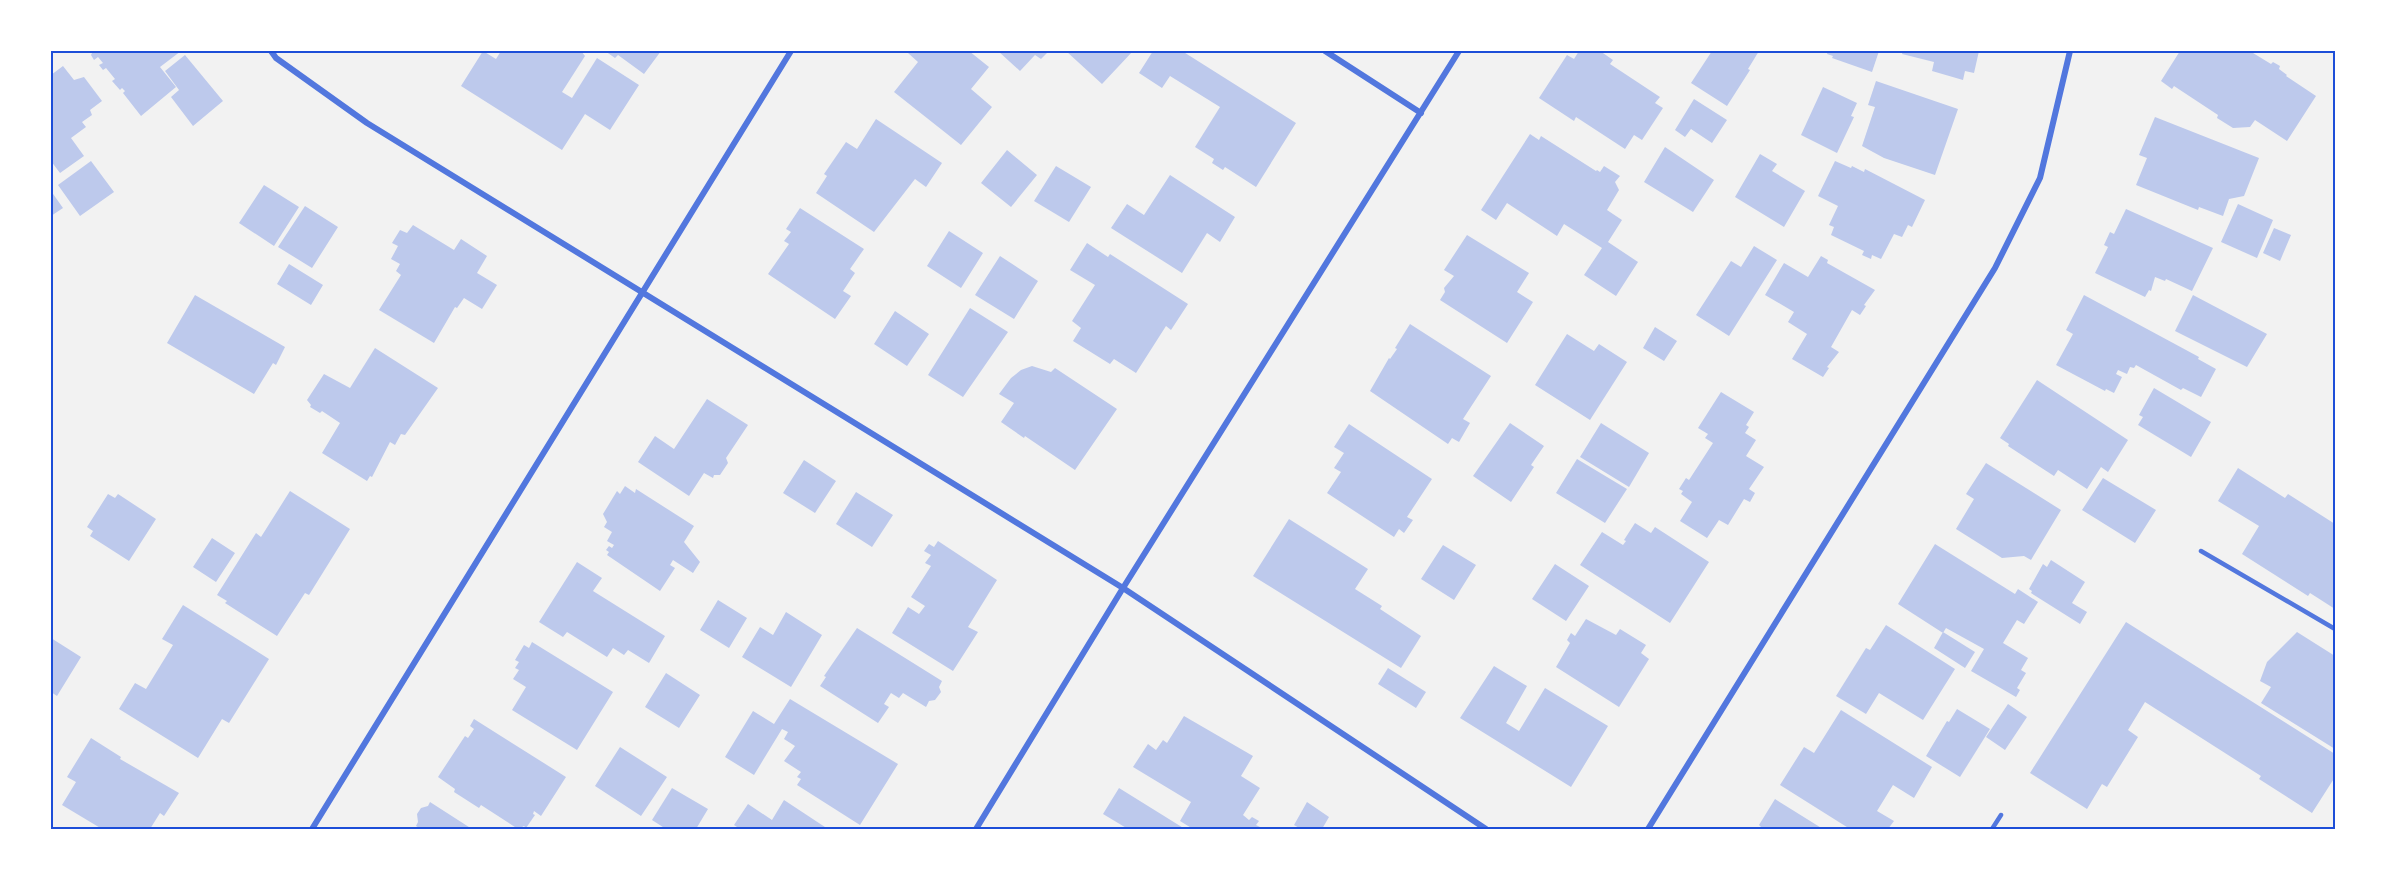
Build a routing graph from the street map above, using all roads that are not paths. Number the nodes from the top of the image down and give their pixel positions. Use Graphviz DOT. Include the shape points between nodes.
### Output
graph roads {
  1 [pos="271,51"];
  2 [pos="791,51"];
  3 [pos="1325,51"];
  4 [pos="1459,51"];
  5 [pos="2070,51"];
  6 [pos="1421,113"];
  7 [pos="642,292"];
  8 [pos="2200,551"];
  9 [pos="1123,588"];
  10 [pos="2335,629"];
  11 [pos="2001,815"];
  12 [pos="312,829"];
  13 [pos="976,829"];
  14 [pos="1486,829"];
  15 [pos="1648,829"];
  16 [pos="1992,829"];
  1 -- 7 [label="street" via="368,123"];
  2 -- 7 [label="street"];
  3 -- 6 [label="street"];
  4 -- 6 [label="street"];
  5 -- 15 [label="street" via="2040,178 1995,268"];
  6 -- 9 [label="street"];
  7 -- 9 [label="street"];
  7 -- 12 [label="street"];
  8 -- 10 [label="lane"];
  9 -- 13 [label="street"];
  9 -- 14 [label="street"];
  11 -- 16 [label="lane"];
}
